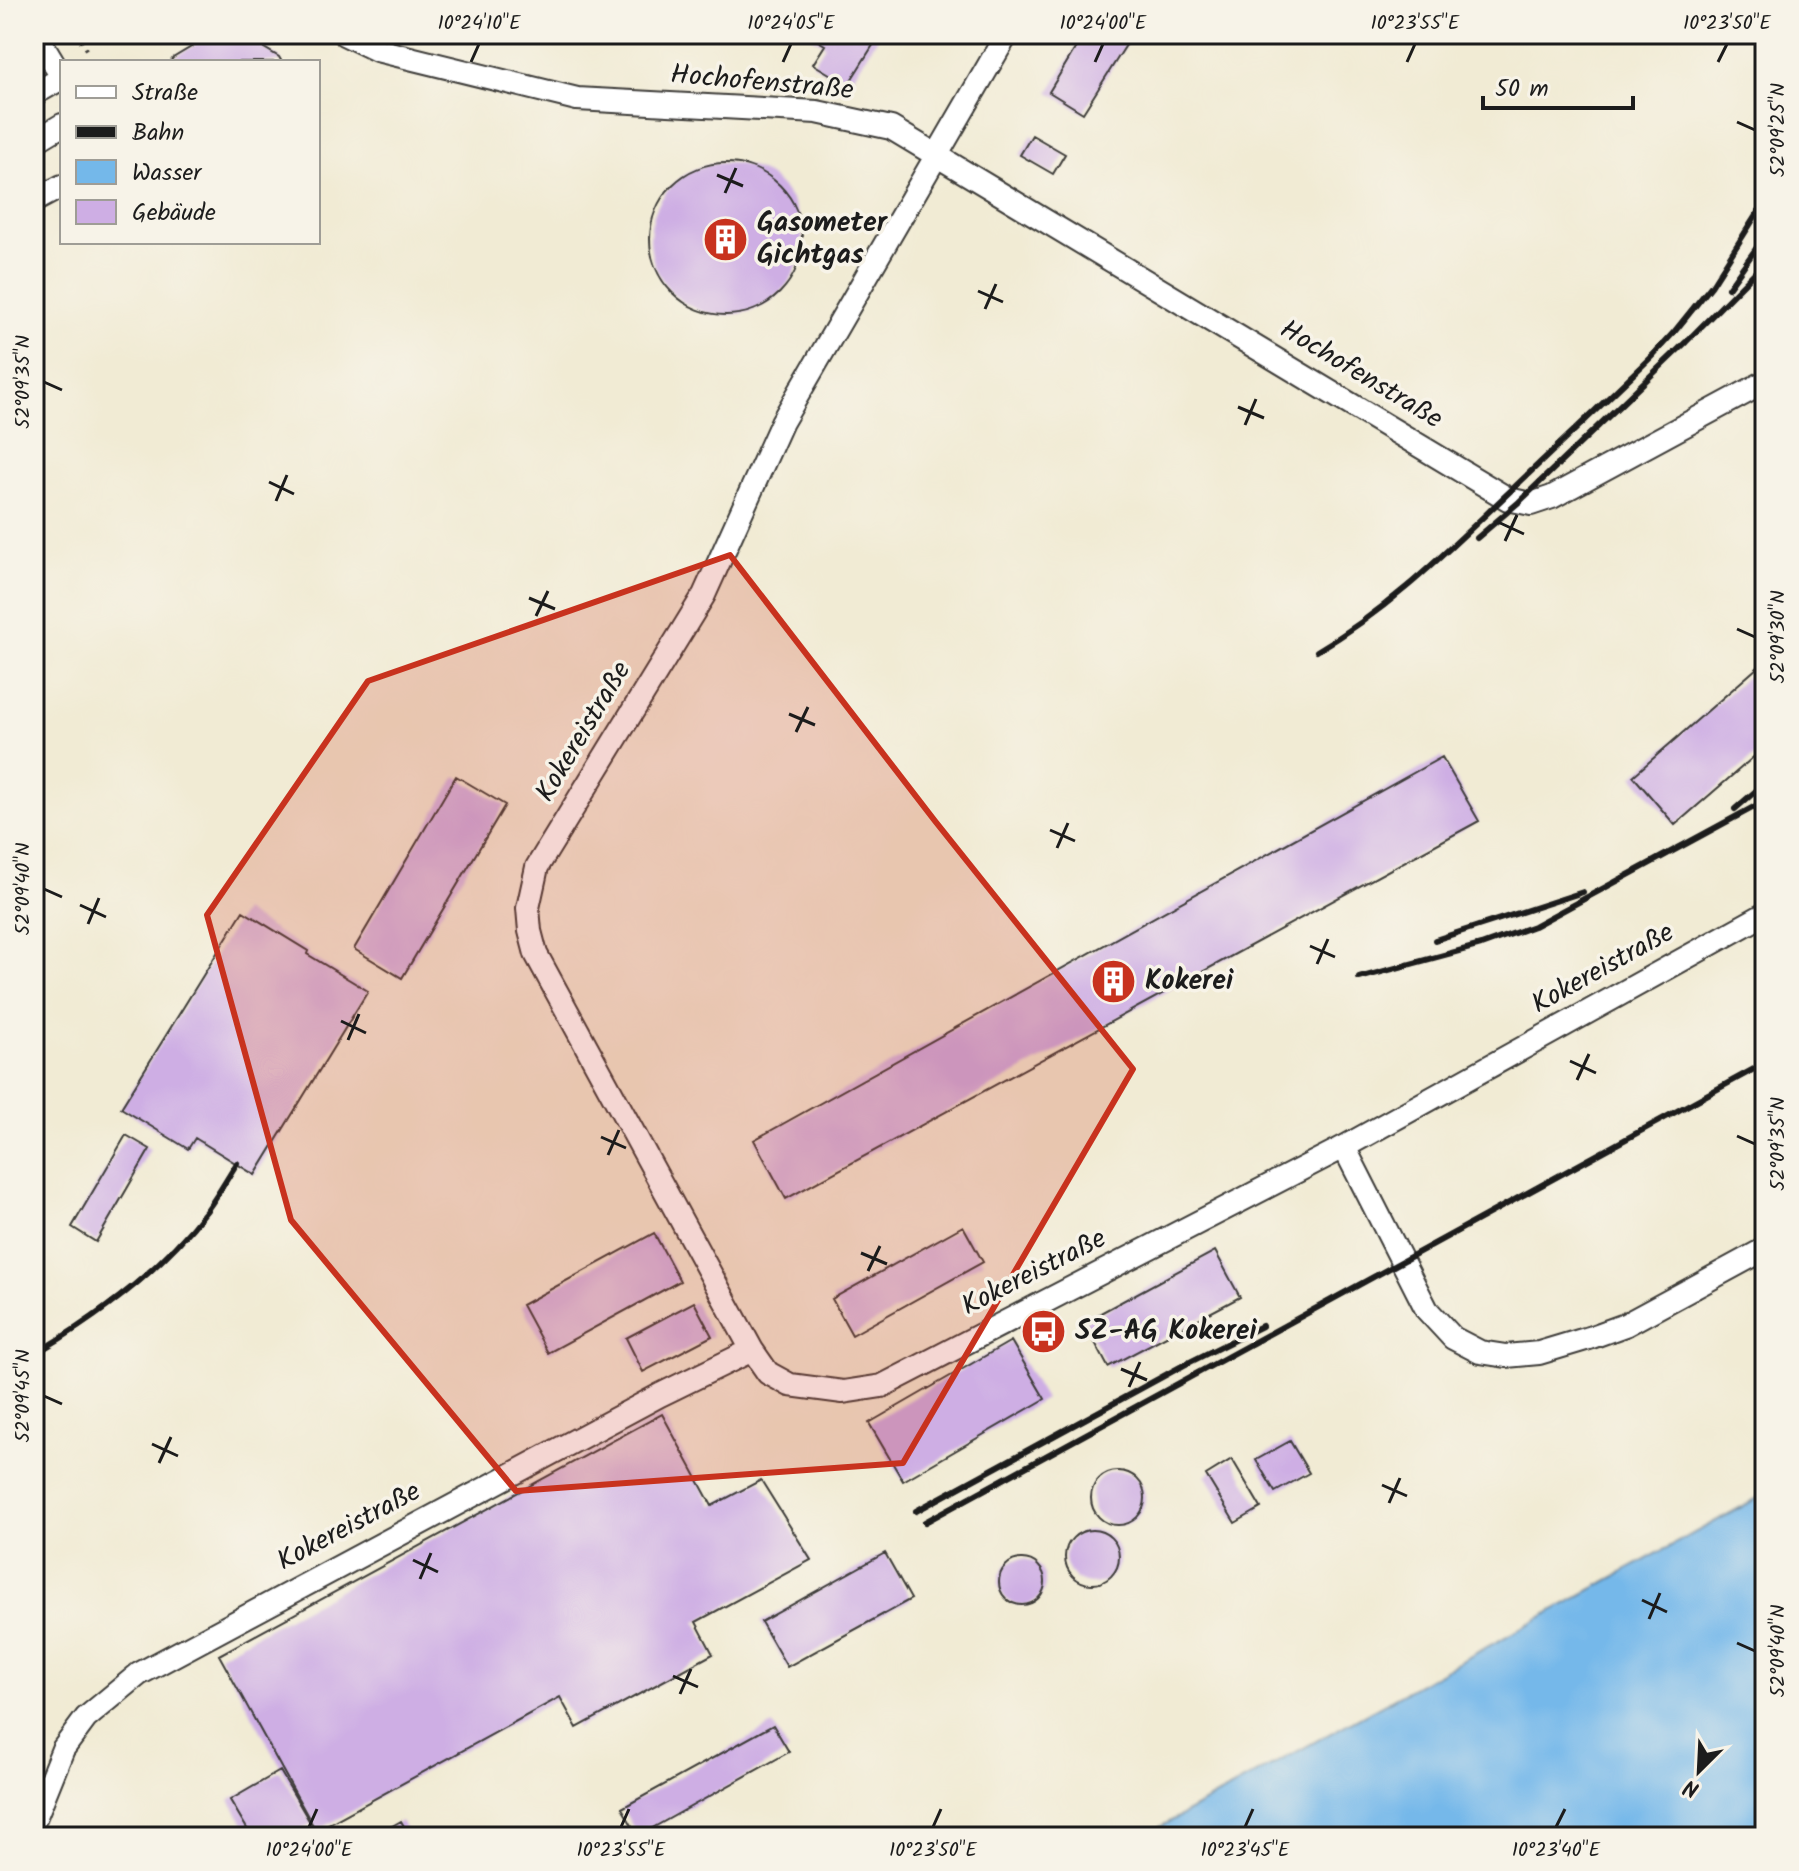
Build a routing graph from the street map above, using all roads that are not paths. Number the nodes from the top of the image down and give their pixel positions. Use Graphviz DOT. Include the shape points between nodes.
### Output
graph roads {
  1 [pos="344,34"];
  2 [pos="1007,34"];
  3 [pos="43,40"];
  4 [pos="60,73"];
  5 [pos="60,78"];
  6 [pos="34,94"];
  7 [pos="60,126"];
  8 [pos="34,142"];
  9 [pos="936,154"];
  10 [pos="60,187"];
  11 [pos="34,201"];
  12 [pos="1765,382"];
  13 [pos="1765,914"];
  14 [pos="1344,1147"];
  15 [pos="1765,1249"];
  16 [pos="752,1350"];
  17 [pos="34,1821"];
  1 -- 9 [label="lane, Hochofenstraße" via="377,50 577,99 817,112 891,128"];
  2 -- 9 [label="lane"];
  3 -- 4 [label="lane"];
  5 -- 6 [label="lane"];
  7 -- 8 [label="lane"];
  9 -- 12 [label="lane, Hochofenstraße" via="1508,499 1531,504 1552,497"];
  9 -- 16 [label="lane, Kokereistraße" via="782,422 704,595 537,867 528,908 536,954"];
  10 -- 11 [label="lane"];
  13 -- 14 [label="lane, Kokereistraße"];
  14 -- 15 [label="lane" via="1427,1310 1453,1338 1480,1352 1539,1353 1613,1330"];
  14 -- 16 [label="lane, Kokereistraße" via="882,1386 843,1392 790,1385 768,1373"];
  16 -- 17 [label="lane, Kokereistraße" via="139,1674 86,1718 63,1749"];
}
